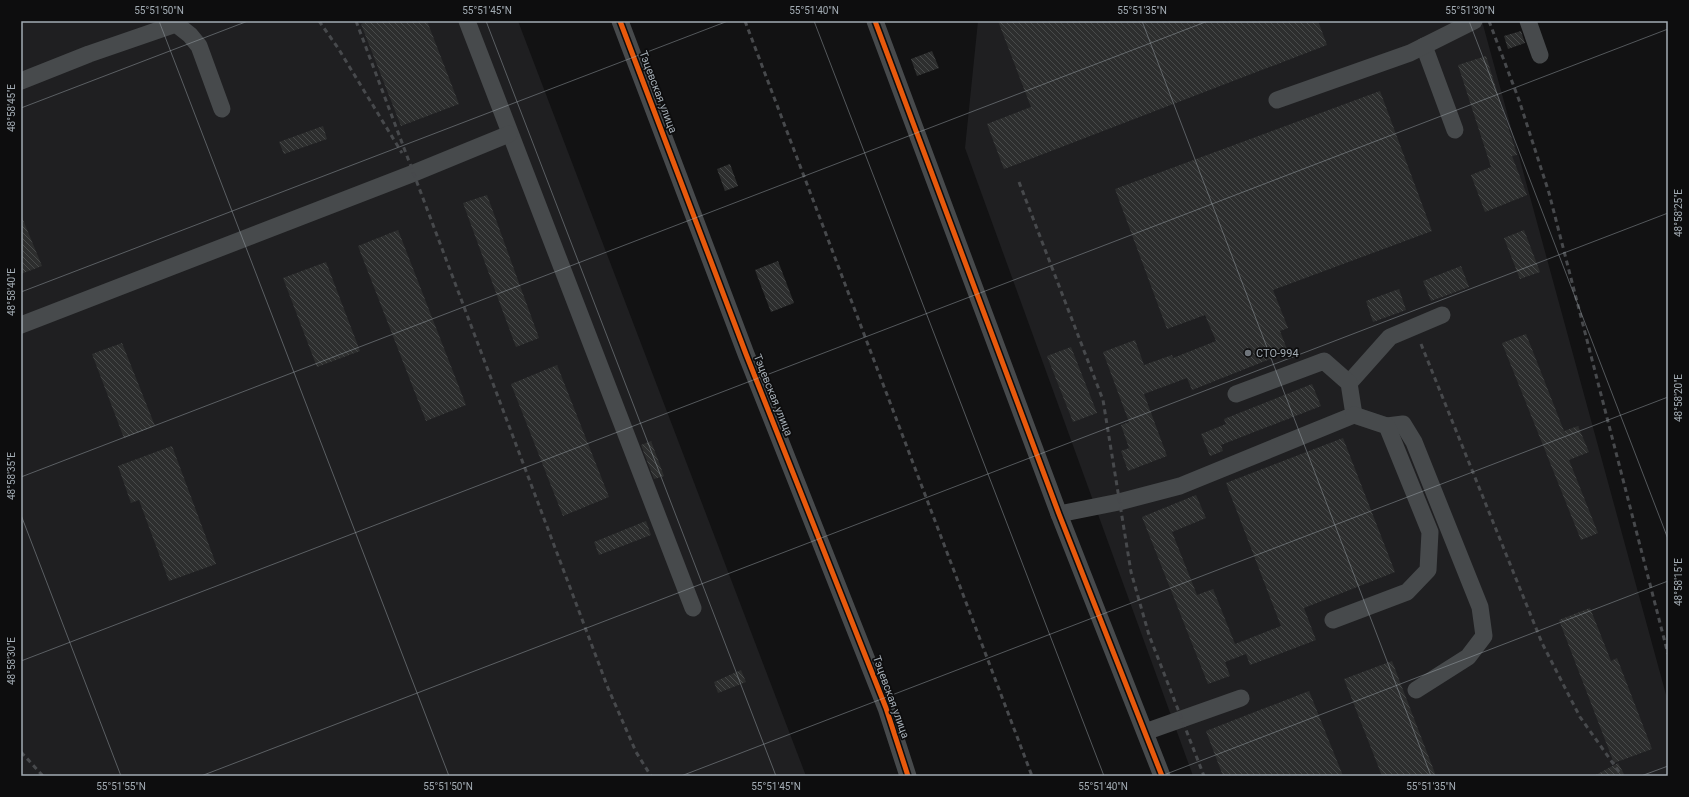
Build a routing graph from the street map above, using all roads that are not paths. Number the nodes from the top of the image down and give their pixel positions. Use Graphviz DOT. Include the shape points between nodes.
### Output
graph roads {
  1 [pos="467,21"];
  2 [pos="620,21"];
  3 [pos="875,21"];
  4 [pos="1474,21"];
  5 [pos="1528,21"];
  6 [pos="1424,46"];
  7 [pos="1540,55"];
  8 [pos="21,81"];
  9 [pos="1277,100"];
  10 [pos="222,109"];
  11 [pos="1455,130"];
  12 [pos="510,134"];
  13 [pos="1442,315"];
  14 [pos="21,325"];
  15 [pos="1349,383"];
  16 [pos="1236,394"];
  17 [pos="1354,415"];
  18 [pos="1387,426"];
  19 [pos="1059,514"];
  20 [pos="694,608"];
  21 [pos="1333,620"];
  22 [pos="1416,690"];
  23 [pos="1241,698"];
  24 [pos="1145,732"];
  25 [pos="908,776"];
  26 [pos="1162,776"];
  1 -- 12 [label="street"];
  2 -- 25 [label="street, Тэцевская улица" via="746,354 886,708"];
  3 -- 19 [label="street"];
  4 -- 6 [label="street"];
  5 -- 7 [label="street"];
  6 -- 9 [label="street"];
  6 -- 11 [label="street"];
  8 -- 10 [label="street" via="176,24 199,46"];
  12 -- 14 [label="street"];
  12 -- 20 [label="street"];
  13 -- 15 [label="street" via="1390,337"];
  15 -- 16 [label="street" via="1324,361"];
  15 -- 17 [label="street"];
  17 -- 18 [label="street"];
  17 -- 19 [label="street" via="1180,486"];
  18 -- 21 [label="street" via="1430,532 1428,570 1407,592"];
  18 -- 22 [label="street" via="1403,424 1414,442 1480,607 1484,636 1468,657"];
  19 -- 24 [label="street"];
  23 -- 24 [label="street"];
  24 -- 26 [label="street"];
}
